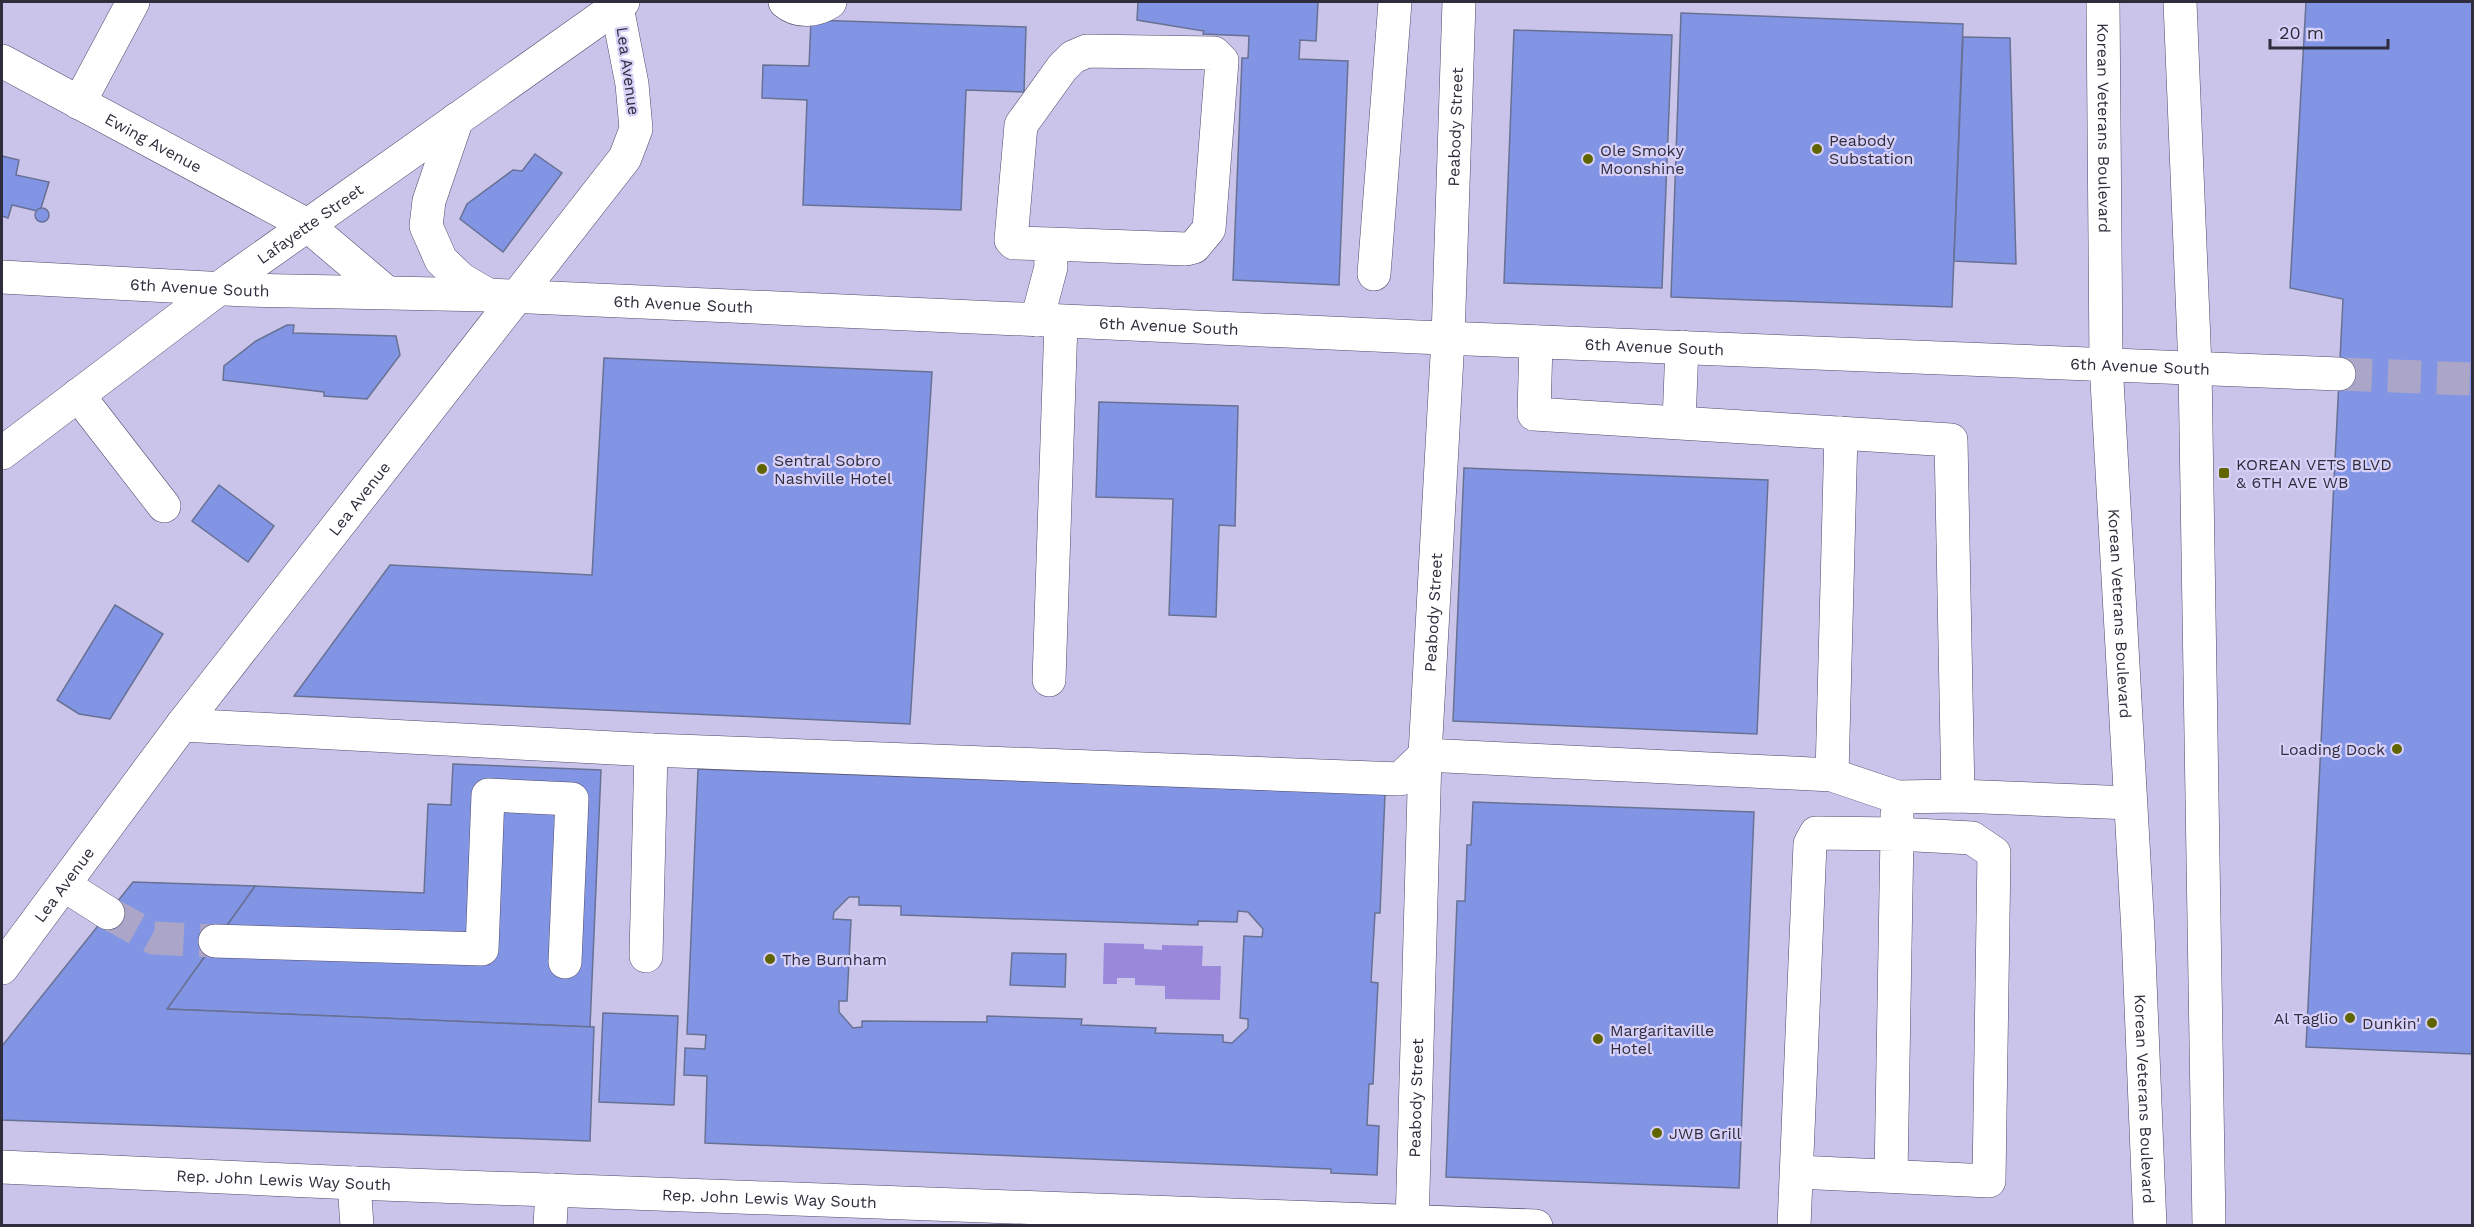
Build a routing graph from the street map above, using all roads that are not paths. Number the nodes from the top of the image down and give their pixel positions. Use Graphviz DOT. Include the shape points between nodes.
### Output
graph roads {
  1 [pos="133,2"];
  2 [pos="785,2"];
  3 [pos="830,2"];
  4 [pos="1395,2"];
  5 [pos="1459,2"];
  6 [pos="2103,2"];
  7 [pos="2180,2"];
  8 [pos="619,3"];
  9 [pos="2,62"];
  10 [pos="79,103"];
  11 [pos="457,119"];
  12 [pos="307,225"];
  13 [pos="1050,244"];
  14 [pos="1374,274"];
  15 [pos="2,278"];
  16 [pos="219,288"];
  17 [pos="386,292"];
  18 [pos="502,296"];
  19 [pos="1049,321"];
  20 [pos="1448,338"];
  21 [pos="1536,342"];
  22 [pos="1682,347"];
  23 [pos="2106,363"];
  24 [pos="2195,367"];
  25 [pos="2339,374"];
  26 [pos="78,395"];
  27 [pos="1679,422"];
  28 [pos="1841,433"];
  29 [pos="2,453"];
  30 [pos="165,506"];
  31 [pos="1049,680"];
  32 [pos="182,725"];
  33 [pos="651,750"];
  34 [pos="1425,755"];
  35 [pos="1832,775"];
  36 [pos="1958,796"];
  37 [pos="1897,797"];
  38 [pos="2130,802"];
  39 [pos="1897,834"];
  40 [pos="64,885"];
  41 [pos="108,913"];
  42 [pos="215,941"];
  43 [pos="646,956"];
  44 [pos="565,962"];
  45 [pos="2,968"];
  46 [pos="2,1167"];
  47 [pos="1797,1172"];
  48 [pos="1891,1176"];
  49 [pos="354,1183"];
  50 [pos="552,1190"];
  51 [pos="1412,1223"];
  52 [pos="1500,1225"];
  53 [pos="357,1226"];
  54 [pos="550,1226"];
  55 [pos="1536,1226"];
  56 [pos="1794,1226"];
  57 [pos="2150,1226"];
  58 [pos="2209,1226"];
  1 -- 10 [label="street"];
  2 -- 3 [label="street" via="800,9"];
  4 -- 14 [label="street"];
  5 -- 20 [label="street, Peabody Street"];
  6 -- 23 [label="street, Korean Veterans Boulevard"];
  7 -- 24 [label="street"];
  8 -- 11 [label="street, Lafayette Street"];
  8 -- 18 [label="street, Lea Avenue" via="636,129 625,158"];
  9 -- 10 [label="street, Ewing Avenue"];
  10 -- 12 [label="street, Ewing Avenue"];
  11 -- 12 [label="street, Lafayette Street"];
  11 -- 18 [label="street" via="429,201 426,226 441,260 461,279"];
  12 -- 16 [label="street, Lafayette Street"];
  12 -- 17 [label="street, Ewing Avenue"];
  13 -- 13 [label="street" via="1194,247 1209,229 1222,61 1219,56 1214,52 1087,51 1062,68 1021,125 1011,240"];
  13 -- 19 [label="street"];
  15 -- 16 [label="street, 6th Avenue South"];
  16 -- 17 [label="street, 6th Avenue South"];
  16 -- 26 [label="street, Lafayette Street"];
  17 -- 18 [label="street, 6th Avenue South"];
  18 -- 19 [label="street, 6th Avenue South"];
  18 -- 32 [label="street, Lea Avenue"];
  19 -- 20 [label="street, 6th Avenue South"];
  19 -- 31 [label="street"];
  20 -- 21 [label="street, 6th Avenue South"];
  20 -- 34 [label="street, Peabody Street"];
  21 -- 22 [label="street, 6th Avenue South"];
  21 -- 27 [label="street" via="1534,414"];
  22 -- 23 [label="street, 6th Avenue South"];
  22 -- 27 [label="street"];
  23 -- 24 [label="street, 6th Avenue South"];
  23 -- 38 [label="street, Korean Veterans Boulevard"];
  24 -- 25 [label="street, 6th Avenue South"];
  24 -- 58 [label="street"];
  26 -- 29 [label="street, Lafayette Street"];
  26 -- 30 [label="street"];
  27 -- 28 [label="street"];
  28 -- 35 [label="street"];
  28 -- 36 [label="street" via="1951,440"];
  32 -- 33 [label="street"];
  32 -- 40 [label="street, Lea Avenue"];
  33 -- 34 [label="street" via="1400,779"];
  33 -- 43 [label="street"];
  34 -- 35 [label="street"];
  34 -- 51 [label="street, Peabody Street"];
  35 -- 37 [label="street"];
  36 -- 37 [label="street"];
  36 -- 38 [label="street"];
  37 -- 39 [label="street"];
  38 -- 57 [label="street, Korean Veterans Boulevard"];
  39 -- 47 [label="street" via="1816,833 1810,844"];
  39 -- 48 [label="street"];
  39 -- 48 [label="street" via="1972,838 1994,853 1989,1181"];
  40 -- 41 [label="street"];
  40 -- 45 [label="street, Lea Avenue"];
  42 -- 44 [label="street" via="482,949 488,795 572,799"];
  46 -- 49 [label="street, Rep. John Lewis Way South"];
  47 -- 48 [label="street"];
  47 -- 56 [label="street"];
  49 -- 50 [label="street, Rep. John Lewis Way South"];
  49 -- 53 [label="street"];
  50 -- 51 [label="street, Rep. John Lewis Way South"];
  50 -- 54 [label="street"];
  51 -- 52 [label="street, Rep. John Lewis Way South"];
  52 -- 55 [label="street, Rep. John Lewis Way South"];
}
